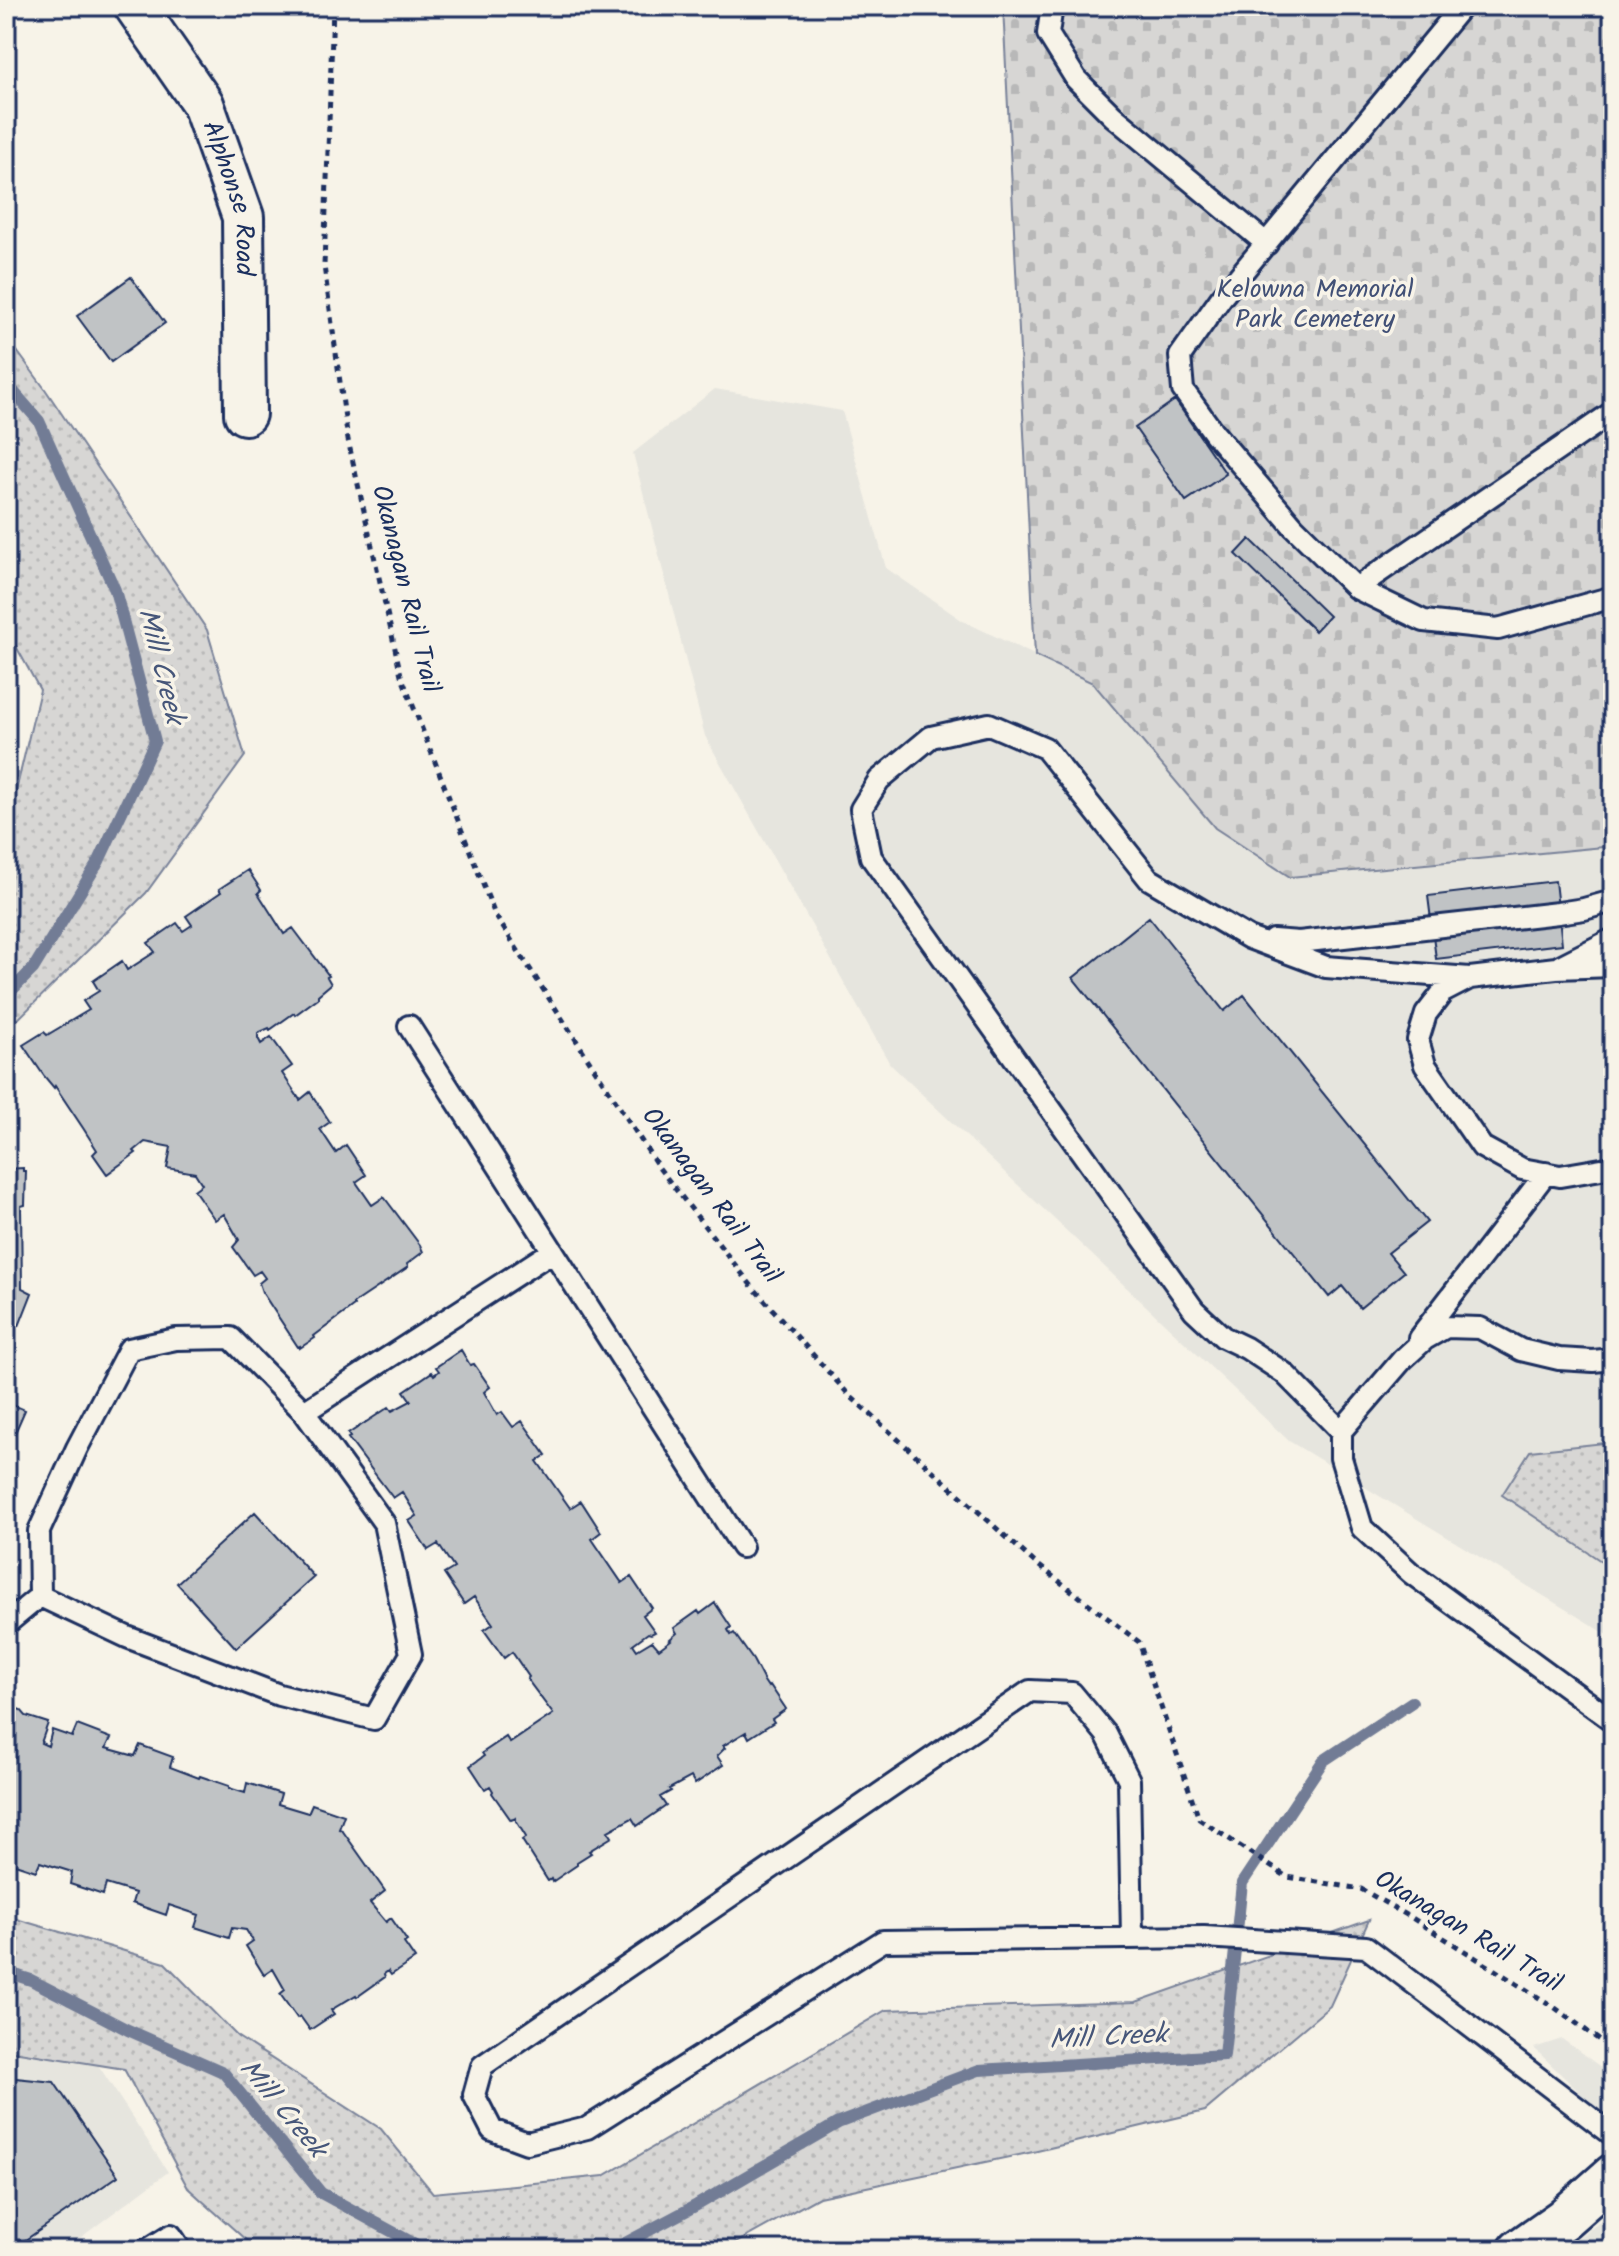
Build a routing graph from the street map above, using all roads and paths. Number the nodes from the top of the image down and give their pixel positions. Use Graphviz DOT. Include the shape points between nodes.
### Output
graph roads {
  1 [pos="135,6"];
  2 [pos="333,6"];
  3 [pos="1052,6"];
  4 [pos="1462,6"];
  5 [pos="1267,244"];
  6 [pos="1613,412"];
  7 [pos="245,414"];
  8 [pos="1356,588"];
  9 [pos="1613,597"];
  10 [pos="1613,901"];
  11 [pos="1249,938"];
  12 [pos="1613,939"];
  13 [pos="1613,966"];
  14 [pos="1556,968"];
  15 [pos="1470,978"];
  16 [pos="409,1026"];
  17 [pos="1613,1167"];
  18 [pos="1546,1173"];
  19 [pos="553,1251"];
  20 [pos="1613,1359"];
  21 [pos="1402,1360"];
  22 [pos="304,1412"];
  23 [pos="1341,1431"];
  24 [pos="742,1547"];
  25 [pos="40,1596"];
  26 [pos="6,1624"];
  27 [pos="1613,1721"];
  28 [pos="1132,1937"];
  29 [pos="1613,2050"];
  30 [pos="1613,2135"];
  31 [pos="1613,2175"];
  32 [pos="147,2250"];
  33 [pos="181,2250"];
  34 [pos="1519,2250"];
  1 -- 7 [label="street, Alphonse Road" via="203,104 243,217"];
  2 -- 29 [label="path, Okanagan Rail Trail" via="324,266 348,440 401,675 495,915 659,1168 751,1285 849,1395 1034,1562 1139,1642 1199,1819 1287,1877 1361,1889 1541,1999"];
  3 -- 5 [label="lane" via="1048,34 1076,79"];
  4 -- 5 [label="lane"];
  5 -- 8 [label="lane" via="1180,356 1183,390 1294,527"];
  6 -- 8 [label="lane"];
  8 -- 9 [label="lane" via="1424,621 1498,629"];
  10 -- 11 [label="lane" via="1558,913 1299,942"];
  11 -- 15 [label="lane" via="1326,967"];
  11 -- 23 [label="lane" via="1149,879 1045,748 989,724 931,737 879,780 861,809 871,857 1194,1310 1223,1337 1284,1373"];
  12 -- 14 [label="lane"];
  13 -- 14 [label="lane"];
  14 -- 15 [label="lane"];
  15 -- 18 [label="lane" via="1443,992 1426,1014 1418,1040 1425,1065 1482,1147 1522,1169"];
  16 -- 19 [label="lane"];
  17 -- 18 [label="lane" via="1560,1176"];
  18 -- 21 [label="lane"];
  19 -- 22 [label="lane"];
  19 -- 24 [label="lane"];
  20 -- 21 [label="lane" via="1559,1359 1521,1350 1480,1328 1446,1327"];
  21 -- 23 [label="lane"];
  22 -- 25 [label="lane" via="231,1338 176,1339 129,1349 39,1531"];
  22 -- 25 [label="lane" via="384,1523 411,1654 374,1719 279,1695 127,1637"];
  23 -- 27 [label="lane" via="1341,1458 1362,1528 1411,1573"];
  25 -- 26 [label="lane"];
  28 -- 28 [label="lane" via="883,1941 587,2128 527,2143 492,2130 474,2095 482,2066 1030,1691 1072,1693 1106,1734 1129,1780"];
  28 -- 30 [label="lane" via="1366,1947"];
  31 -- 34 [label="street"];
  32 -- 33 [label="lane" via="171,2235"];
}
